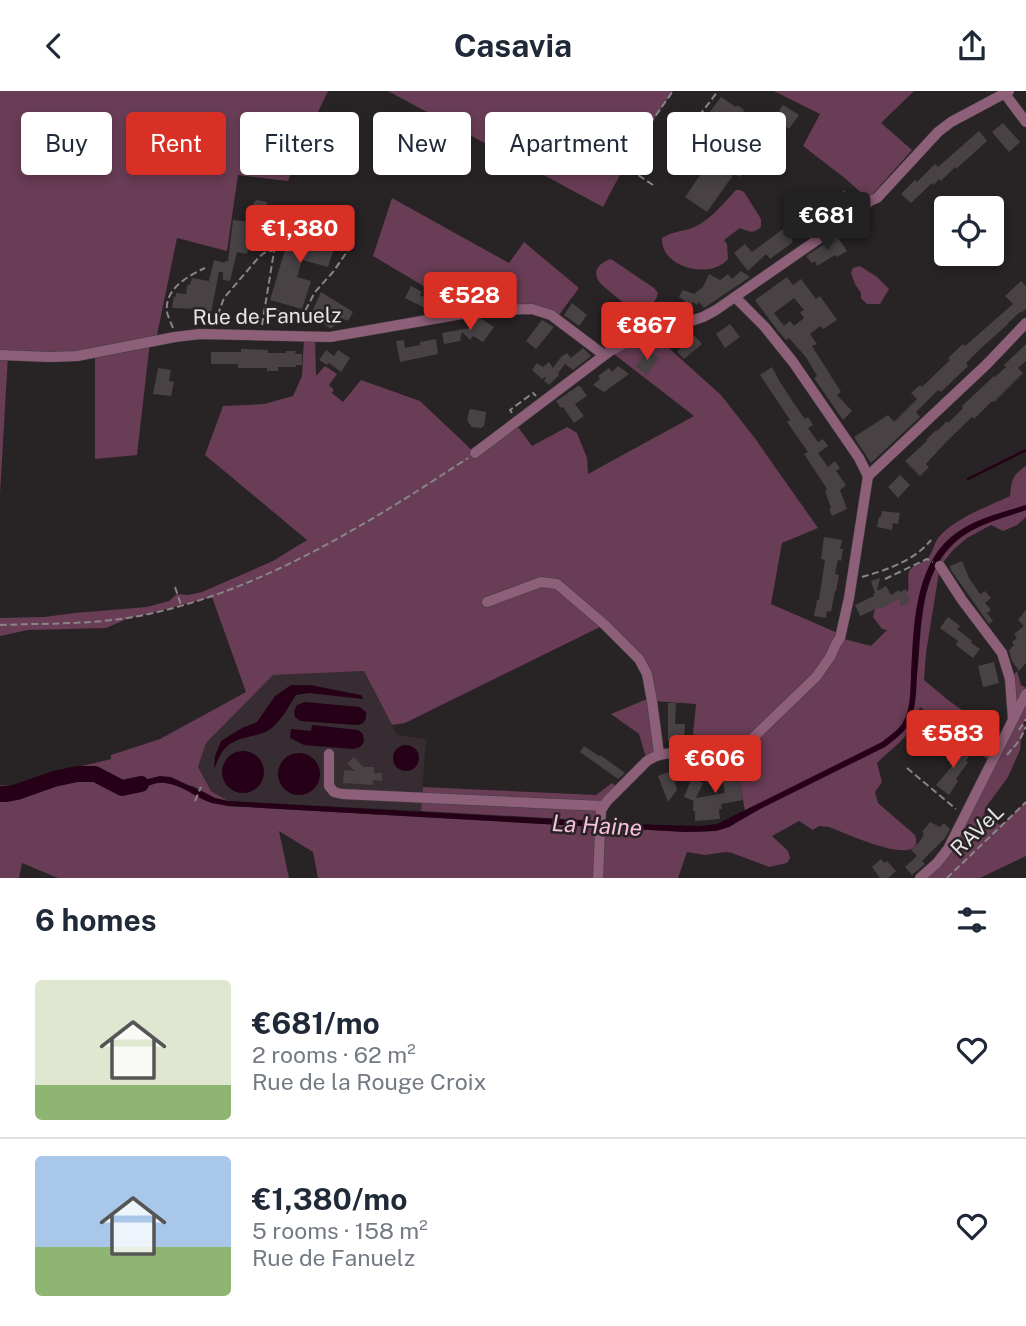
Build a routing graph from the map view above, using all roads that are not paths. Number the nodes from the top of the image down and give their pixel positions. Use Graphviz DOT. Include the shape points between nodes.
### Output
graph roads {
  1 [pos="1007,92"];
  2 [pos="1026,122"];
  3 [pos="735,297"];
  4 [pos="1026,323"];
  5 [pos="0,355"];
  6 [pos="604,355"];
  7 [pos="475,453"];
  8 [pos="868,476"];
  9 [pos="940,566"];
  10 [pos="487,601"];
  11 [pos="1026,694"];
  12 [pos="1013,721"];
  13 [pos="329,754"];
  14 [pos="659,754"];
  15 [pos="601,811"];
  16 [pos="598,878"];
  17 [pos="920,878"];
  1 -- 2 [label="street"];
  1 -- 3 [label="street" via="945,127 877,198"];
  3 -- 6 [label="street" via="703,317 627,342"];
  3 -- 8 [label="street" via="793,362"];
  4 -- 8 [label="street"];
  5 -- 6 [label="street, Rue de Fanuelz" via="77,356 210,335 330,337 485,310 532,309 551,316"];
  6 -- 7 [label="street"];
  8 -- 14 [label="street" via="840,638 816,677 730,757"];
  9 -- 12 [label="street" via="1002,653 1010,679"];
  10 -- 14 [label="street" via="549,582 605,625 644,667"];
  11 -- 12 [label="street"];
  12 -- 17 [label="street" via="942,856"];
  13 -- 15 [label="street" via="329,786 342,794"];
  14 -- 15 [label="street"];
  15 -- 16 [label="street"];
}
